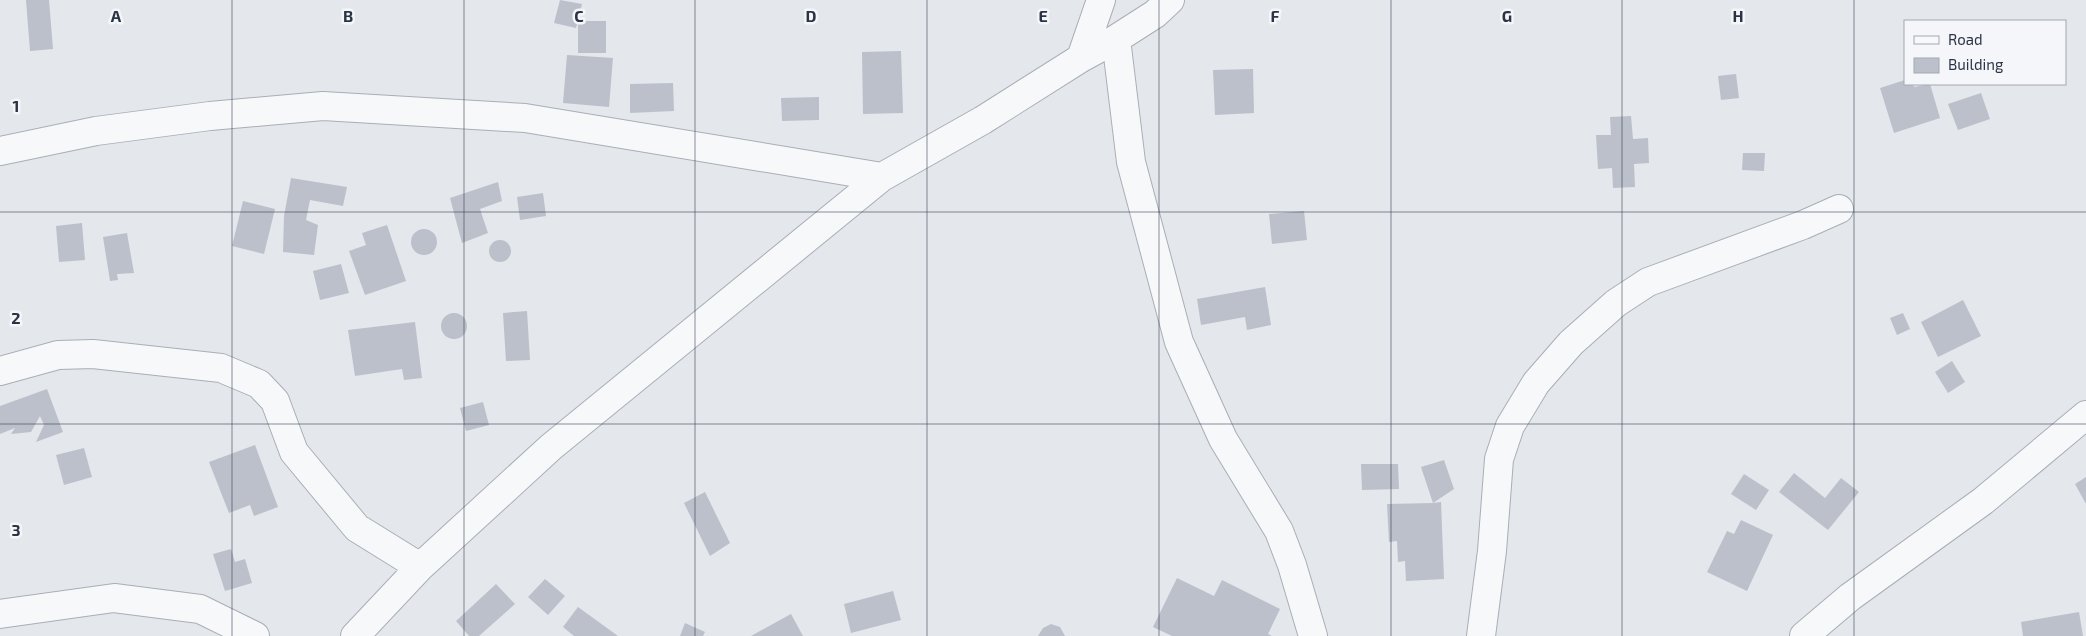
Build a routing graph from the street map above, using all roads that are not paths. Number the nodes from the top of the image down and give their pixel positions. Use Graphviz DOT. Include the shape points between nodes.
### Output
graph roads {
  1 [pos="1100,0"];
  2 [pos="1170,0"];
  3 [pos="1116,39"];
  4 [pos="1081,58"];
  5 [pos="0,150"];
  6 [pos="882,177"];
  7 [pos="1840,209"];
  8 [pos="0,371"];
  9 [pos="2086,415"];
  10 [pos="420,567"];
  11 [pos="0,614"];
  12 [pos="255,636"];
  13 [pos="355,636"];
  14 [pos="1313,636"];
  15 [pos="1481,636"];
  16 [pos="1804,636"];
  1 -- 4 [label="street"];
  2 -- 3 [label="street" via="1155,14"];
  3 -- 4 [label="street"];
  3 -- 14 [label="street" via="1131,162 1179,342 1223,439 1279,531"];
  4 -- 6 [label="street" via="983,120"];
  5 -- 6 [label="street" via="200,117 323,106 525,118"];
  6 -- 10 [label="street" via="551,448"];
  7 -- 15 [label="street" via="1648,282 1616,303 1571,343 1536,383 1510,426 1499,458"];
  8 -- 10 [label="street" via="58,355 93,354 221,368 259,384 275,401 294,452 357,528"];
  9 -- 16 [label="street" via="1983,501 1850,597"];
  10 -- 13 [label="street"];
  11 -- 12 [label="street" via="114,598 200,609"];
}
